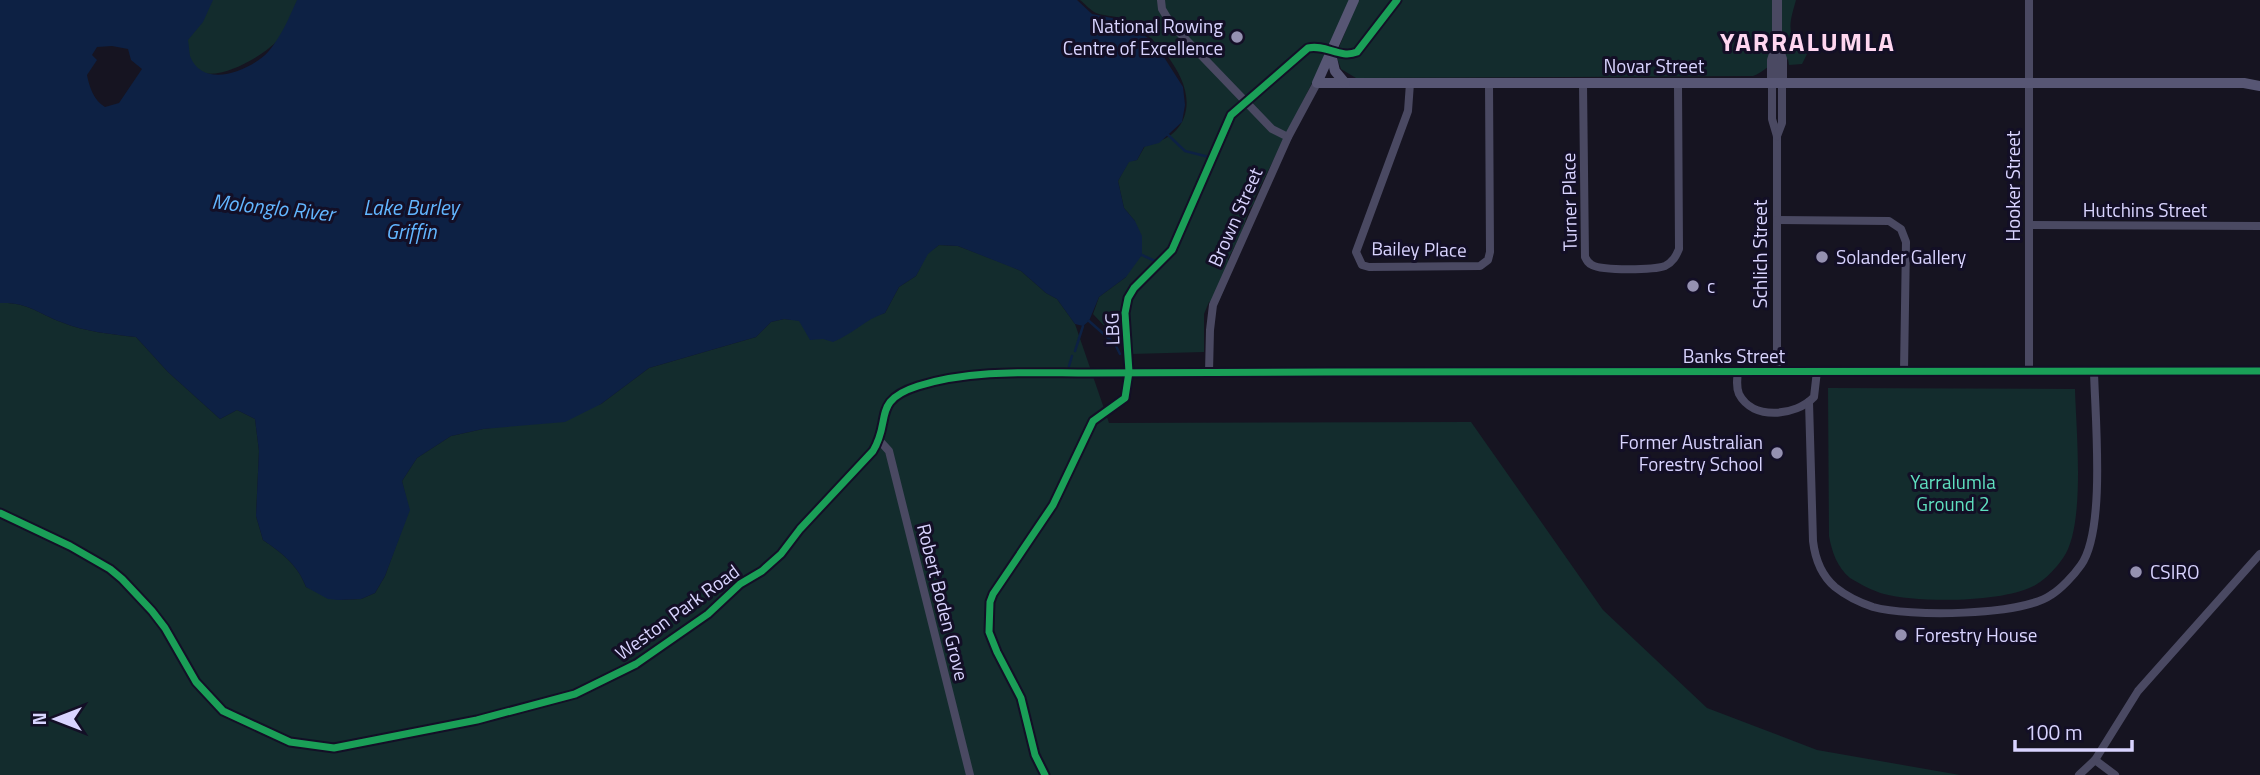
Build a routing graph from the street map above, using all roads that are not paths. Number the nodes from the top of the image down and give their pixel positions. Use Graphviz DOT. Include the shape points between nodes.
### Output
graph roads {
  1 [pos="1161,0"];
  2 [pos="1354,0"];
  3 [pos="1777,0"];
  4 [pos="2029,0"];
  5 [pos="1331,54"];
  6 [pos="2260,80"];
  7 [pos="1317,83"];
  8 [pos="1345,83"];
  9 [pos="1410,83"];
  10 [pos="1489,83"];
  11 [pos="2244,83"];
  12 [pos="1583,84"];
  13 [pos="1678,84"];
  14 [pos="1777,84"];
  15 [pos="2029,84"];
  16 [pos="2260,86"];
  17 [pos="1288,137"];
  18 [pos="1777,220"];
  19 [pos="2029,225"];
  20 [pos="2260,226"];
  21 [pos="1738,371"];
  22 [pos="1777,371"];
  23 [pos="1817,371"];
  24 [pos="1904,371"];
  25 [pos="2029,371"];
  26 [pos="2094,371"];
  27 [pos="2260,371"];
  28 [pos="1209,372"];
  29 [pos="1809,402"];
  30 [pos="879,440"];
  31 [pos="0,513"];
  32 [pos="2260,554"];
  33 [pos="2095,760"];
  34 [pos="970,775"];
  35 [pos="2079,775"];
  36 [pos="2115,775"];
  1 -- 17 [label="street" via="1162,9 1182,36 1272,129"];
  2 -- 5 [label="main road"];
  3 -- 14 [label="street, Schlich Street" via="1777,44 1782,59"];
  4 -- 15 [label="street, Hooker Street"];
  5 -- 7 [label="main road"];
  5 -- 8 [label="main road" via="1335,71"];
  6 -- 11 [label="main road, Novar Street"];
  7 -- 8 [label="main road, Novar Street"];
  7 -- 17 [label="street, Brown Street"];
  8 -- 9 [label="main road, Novar Street"];
  9 -- 10 [label="main road, Novar Street"];
  9 -- 10 [label="street, Bailey Place" via="1408,111 1356,252 1362,265 1369,267 1480,267 1488,260"];
  10 -- 12 [label="main road, Novar Street"];
  11 -- 15 [label="main road, Novar Street"];
  11 -- 16 [label="main road, Novar Street"];
  12 -- 13 [label="main road, Novar Street"];
  12 -- 13 [label="street, Turner Place" via="1585,257 1600,267 1651,268 1674,259 1679,249"];
  13 -- 14 [label="main road, Novar Street"];
  14 -- 15 [label="main road, Novar Street"];
  14 -- 18 [label="street, Schlich Street" via="1782,122 1777,136"];
  15 -- 19 [label="street, Hooker Street"];
  17 -- 28 [label="street, Brown Street" via="1213,305"];
  18 -- 22 [label="street, Schlich Street"];
  18 -- 24 [label="street" via="1889,220 1901,229 1906,242"];
  19 -- 20 [label="street, Hutchins Street"];
  19 -- 25 [label="street, Hooker Street"];
  21 -- 22 [label="street, Banks Street"];
  21 -- 28 [label="street, Banks Street"];
  21 -- 29 [label="street" via="1740,394 1748,405 1780,413"];
  22 -- 23 [label="street, Banks Street"];
  23 -- 24 [label="street, Banks Street"];
  23 -- 29 [label="street" via="1816,389"];
  24 -- 25 [label="street, Banks Street"];
  25 -- 26 [label="street, Banks Street"];
  26 -- 27 [label="street, Banks Street"];
  26 -- 29 [label="street" via="2096,519 2091,544 2082,565 2051,596 2000,611 1894,611 1873,607 1826,578 1815,559 1813,541"];
  28 -- 30 [label="street, Weston Park Road" via="1008,373 945,380 892,398 883,414"];
  30 -- 31 [label="street, Weston Park Road" via="781,554 708,614 636,664 575,694 477,720 334,748 290,742 223,711 196,682 152,611 122,579 70,546"];
  30 -- 34 [label="street, Robert Boden Grove" via="889,451"];
  32 -- 33 [label="street" via="2138,691"];
  33 -- 35 [label="street"];
  33 -- 36 [label="street"];
}
